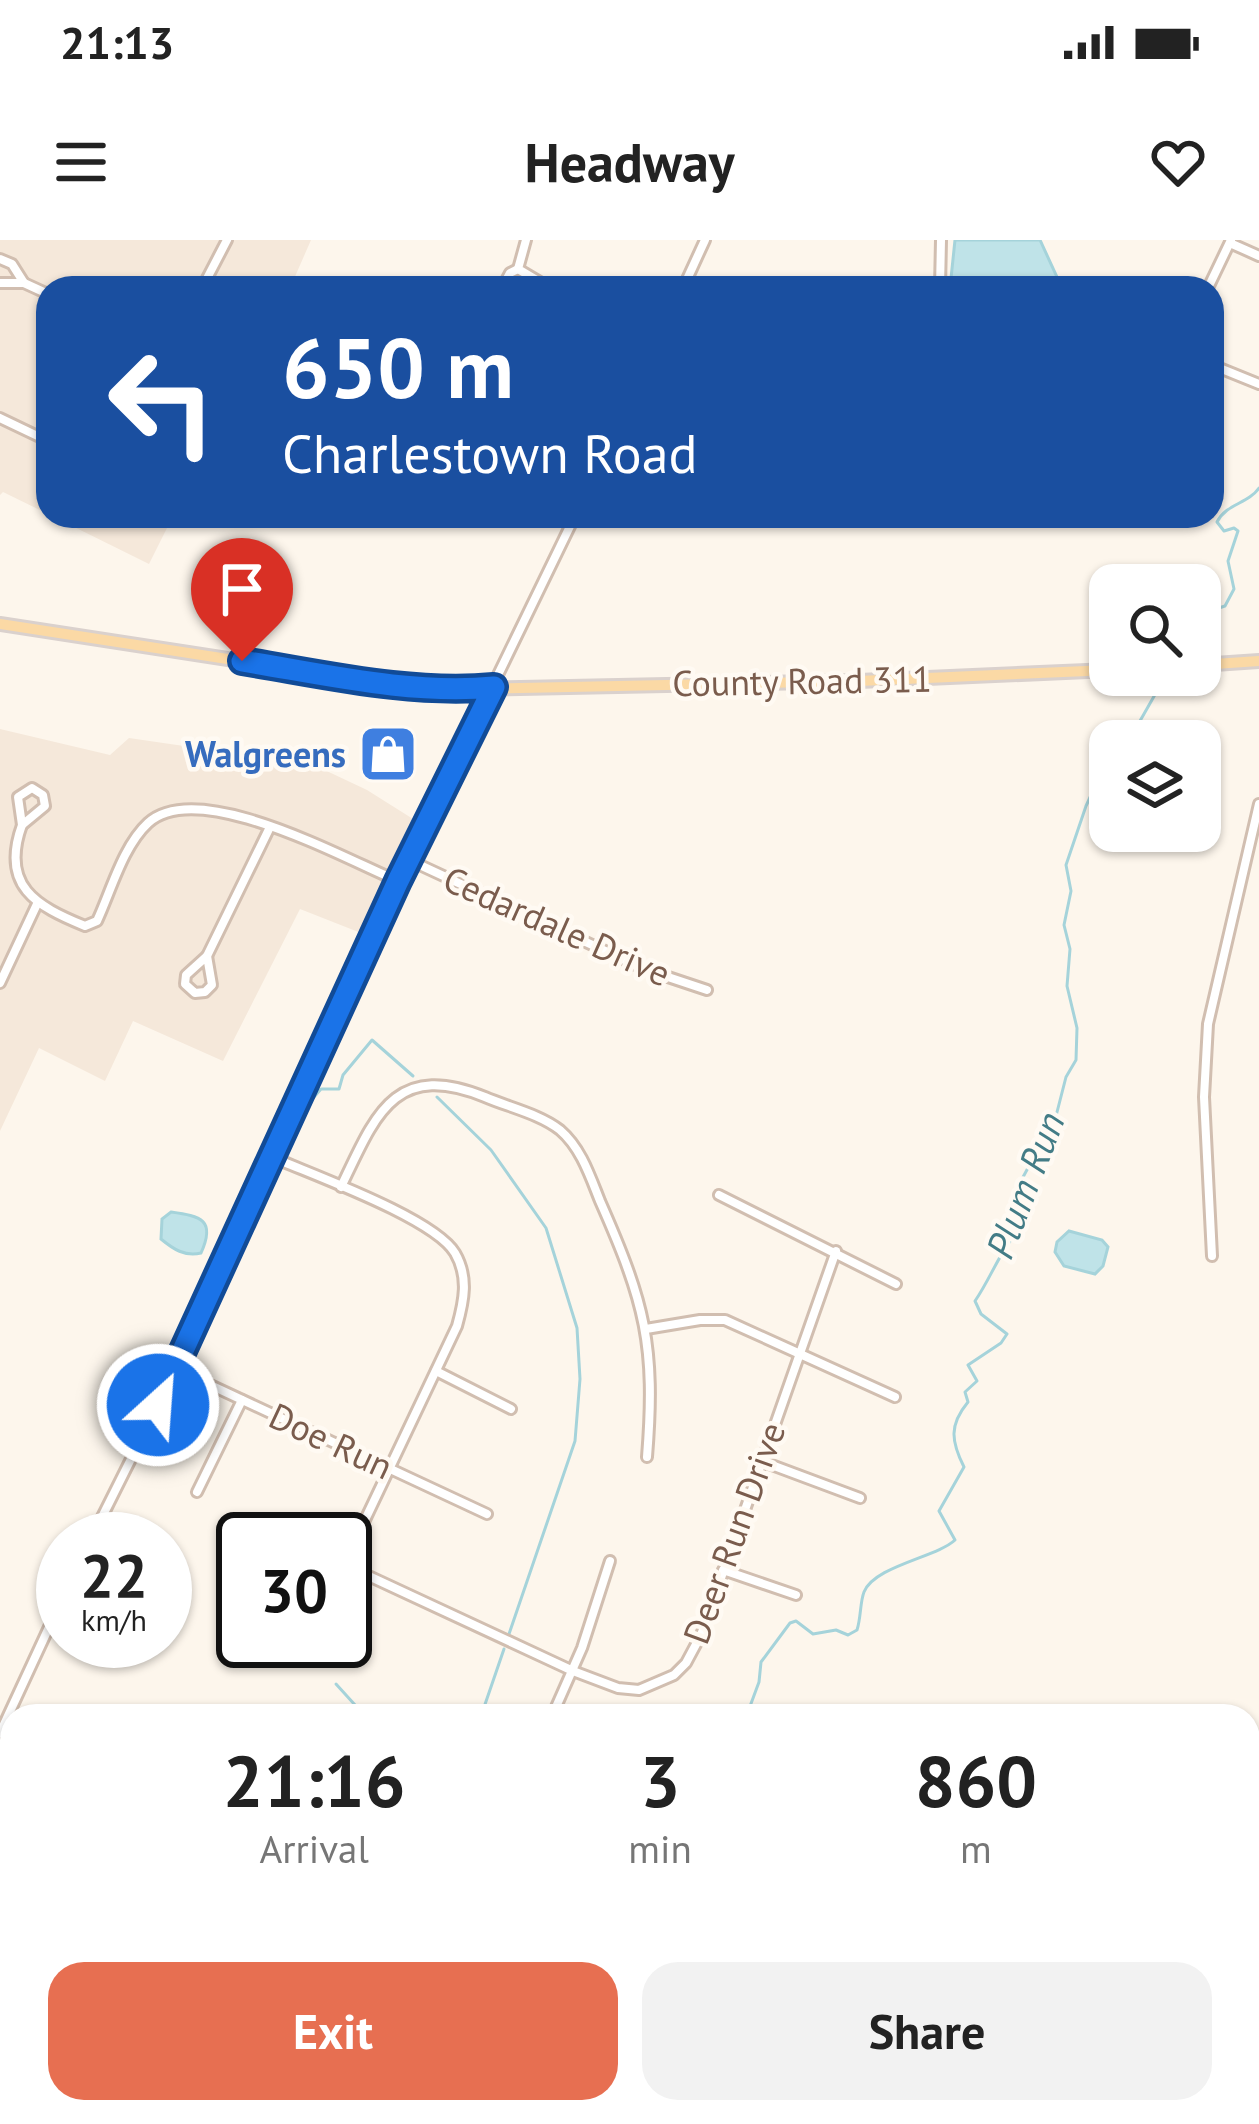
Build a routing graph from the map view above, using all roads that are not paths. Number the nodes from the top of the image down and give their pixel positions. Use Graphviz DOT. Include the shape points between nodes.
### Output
graph roads {
  1 [pos="226,240"];
  2 [pos="526,240"];
  3 [pos="705,240"];
  4 [pos="941,240"];
  5 [pos="1230,242"];
  6 [pos="1259,256"];
  7 [pos="0,259"];
  8 [pos="518,269"];
  9 [pos="208,276"];
  10 [pos="508,276"];
  11 [pos="530,276"];
  12 [pos="688,276"];
  13 [pos="940,276"];
  14 [pos="1214,276"];
  15 [pos="0,283"];
  16 [pos="24,283"];
  17 [pos="36,288"];
  18 [pos="1224,370"];
  19 [pos="1259,384"];
  20 [pos="0,418"];
  21 [pos="36,434"];
  22 [pos="568,528"];
  23 [pos="0,624"];
  24 [pos="1259,661"];
  25 [pos="1221,664"];
  26 [pos="1089,671"];
  27 [pos="494,687"];
  28 [pos="1259,804"];
  29 [pos="22,825"];
  30 [pos="270,826"];
  31 [pos="409,860"];
  32 [pos="398,881"];
  33 [pos="38,904"];
  34 [pos="207,956"];
  35 [pos="0,983"];
  36 [pos="707,990"];
  37 [pos="272,1157"];
  38 [pos="340,1187"];
  39 [pos="719,1196"];
  40 [pos="836,1251"];
  41 [pos="1212,1256"];
  42 [pos="896,1284"];
  43 [pos="646,1329"];
  44 [pos="799,1353"];
  45 [pos="176,1369"];
  46 [pos="436,1371"];
  47 [pos="895,1397"];
  48 [pos="242,1400"];
  49 [pos="512,1409"];
  50 [pos="647,1457"];
  51 [pos="761,1462"];
  52 [pos="390,1468"];
  53 [pos="197,1492"];
  54 [pos="860,1498"];
  55 [pos="105,1512"];
  56 [pos="369,1512"];
  57 [pos="487,1514"];
  58 [pos="610,1561"];
  59 [pos="723,1570"];
  60 [pos="372,1576"];
  61 [pos="796,1595"];
  62 [pos="36,1655"];
  63 [pos="573,1671"];
  64 [pos="13,1704"];
  65 [pos="558,1704"];
  1 -- 9 [label="street"];
  2 -- 8 [label="street"];
  3 -- 12 [label="street"];
  4 -- 13 [label="street"];
  5 -- 6 [label="street"];
  5 -- 14 [label="street"];
  7 -- 16 [label="street"];
  8 -- 10 [label="street"];
  8 -- 11 [label="street"];
  15 -- 16 [label="street"];
  16 -- 17 [label="street"];
  18 -- 19 [label="street"];
  20 -- 21 [label="street"];
  22 -- 27 [label="street"];
  23 -- 27 [label="main road, County Road 311" via="360,679"];
  24 -- 25 [label="main road"];
  26 -- 27 [label="main road, County Road 311"];
  27 -- 31 [label="street"];
  28 -- 41 [label="street" via="1208,1024"];
  29 -- 29 [label="street" via="45,806 36,790 18,796"];
  29 -- 33 [label="street" via="7,873"];
  30 -- 32 [label="street"];
  30 -- 33 [label="street" via="207,810 168,812 139,833 94,924"];
  30 -- 34 [label="street"];
  31 -- 32 [label="street"];
  31 -- 36 [label="street, Cedardale Drive"];
  32 -- 37 [label="street"];
  33 -- 35 [label="street"];
  34 -- 34 [label="street" via="186,975 195,993 212,985"];
  37 -- 38 [label="street"];
  37 -- 45 [label="street"];
  38 -- 43 [label="street" via="377,1114 424,1084 463,1088 551,1124 586,1167"];
  38 -- 46 [label="street" via="432,1229 454,1252 464,1300"];
  39 -- 40 [label="street"];
  40 -- 42 [label="street"];
  40 -- 44 [label="street, Deer Run Drive"];
  43 -- 44 [label="street" via="725,1320"];
  43 -- 50 [label="street"];
  44 -- 47 [label="street"];
  44 -- 51 [label="street, Deer Run Drive"];
  45 -- 48 [label="street, Doe Run"];
  45 -- 55 [label="street"];
  46 -- 49 [label="street"];
  46 -- 52 [label="street"];
  48 -- 52 [label="street, Doe Run"];
  48 -- 53 [label="street"];
  51 -- 54 [label="street"];
  51 -- 59 [label="street, Deer Run Drive"];
  52 -- 56 [label="street"];
  52 -- 57 [label="street, Doe Run"];
  58 -- 63 [label="street"];
  59 -- 61 [label="street"];
  59 -- 63 [label="street, Deer Run Drive" via="701,1635 674,1675 630,1690"];
  60 -- 63 [label="street, Deer Run Drive"];
  62 -- 64 [label="street"];
  63 -- 65 [label="street"];
}
